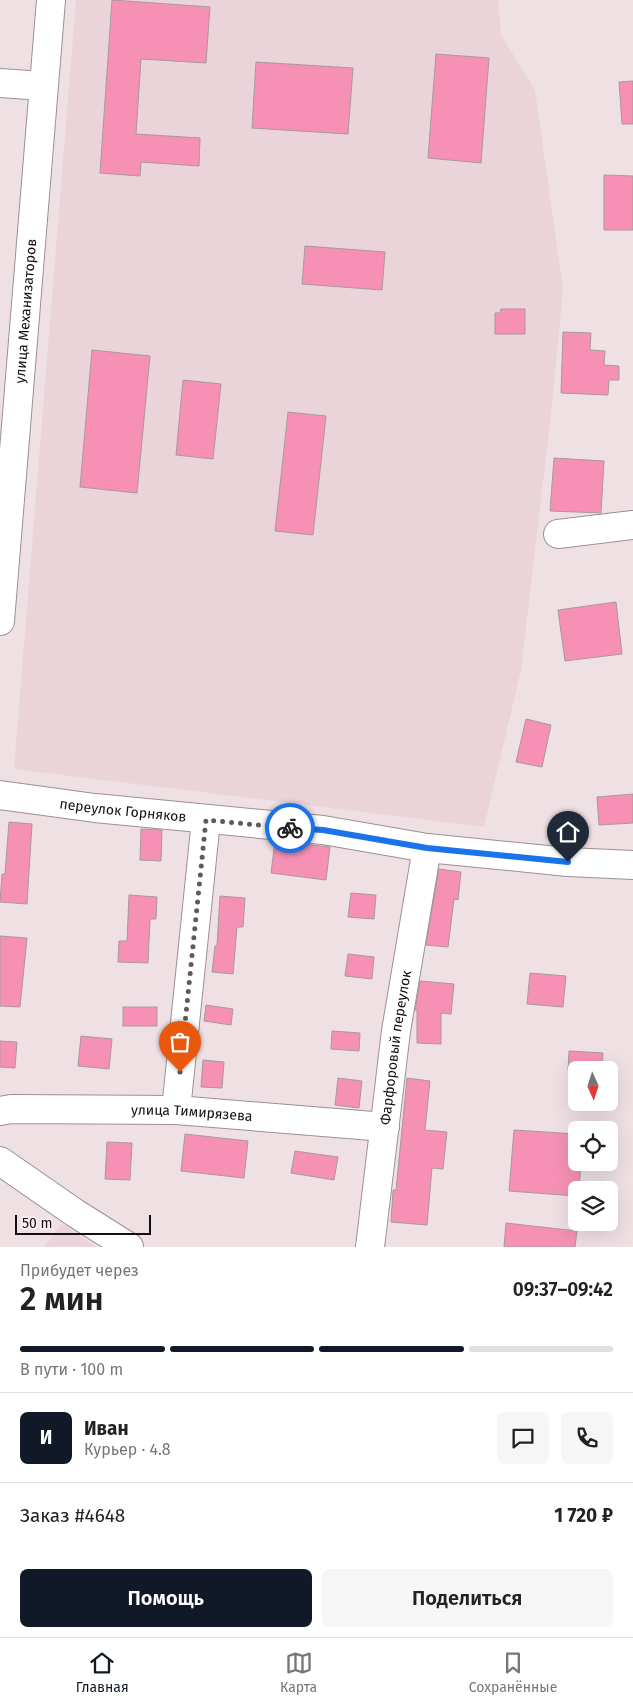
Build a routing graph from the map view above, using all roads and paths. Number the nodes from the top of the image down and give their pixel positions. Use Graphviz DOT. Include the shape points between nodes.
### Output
graph roads {
  1 [pos="50,0"];
  2 [pos="0,83"];
  3 [pos="42,86"];
  4 [pos="5,495"];
  5 [pos="633,525"];
  6 [pos="558,534"];
  7 [pos="0,621"];
  8 [pos="0,795"];
  9 [pos="206,820"];
  10 [pos="427,848"];
  11 [pos="633,865"];
  12 [pos="176,1110"];
  13 [pos="0,1111"];
  14 [pos="385,1127"];
  15 [pos="0,1161"];
  16 [pos="98,1239"];
  17 [pos="128,1247"];
  18 [pos="370,1247"];
  1 -- 3 [label="street, улица Механизаторов"];
  2 -- 3 [label="street"];
  3 -- 4 [label="street, улица Механизаторов"];
  4 -- 7 [label="street, улица Механизаторов"];
  5 -- 6 [label="street"];
  8 -- 9 [label="street, переулок Горняков"];
  9 -- 10 [label="street, переулок Горняков" via="323,830"];
  9 -- 12 [label="street"];
  10 -- 11 [label="street, переулок Горняков"];
  10 -- 14 [label="street, Фарфоровый переулок" via="396,1031"];
  12 -- 13 [label="street, улица Тимирязева"];
  12 -- 14 [label="street, улица Тимирязева"];
  14 -- 18 [label="street, Фарфоровый переулок"];
  15 -- 16 [label="street"];
  16 -- 17 [label="street"];
}
